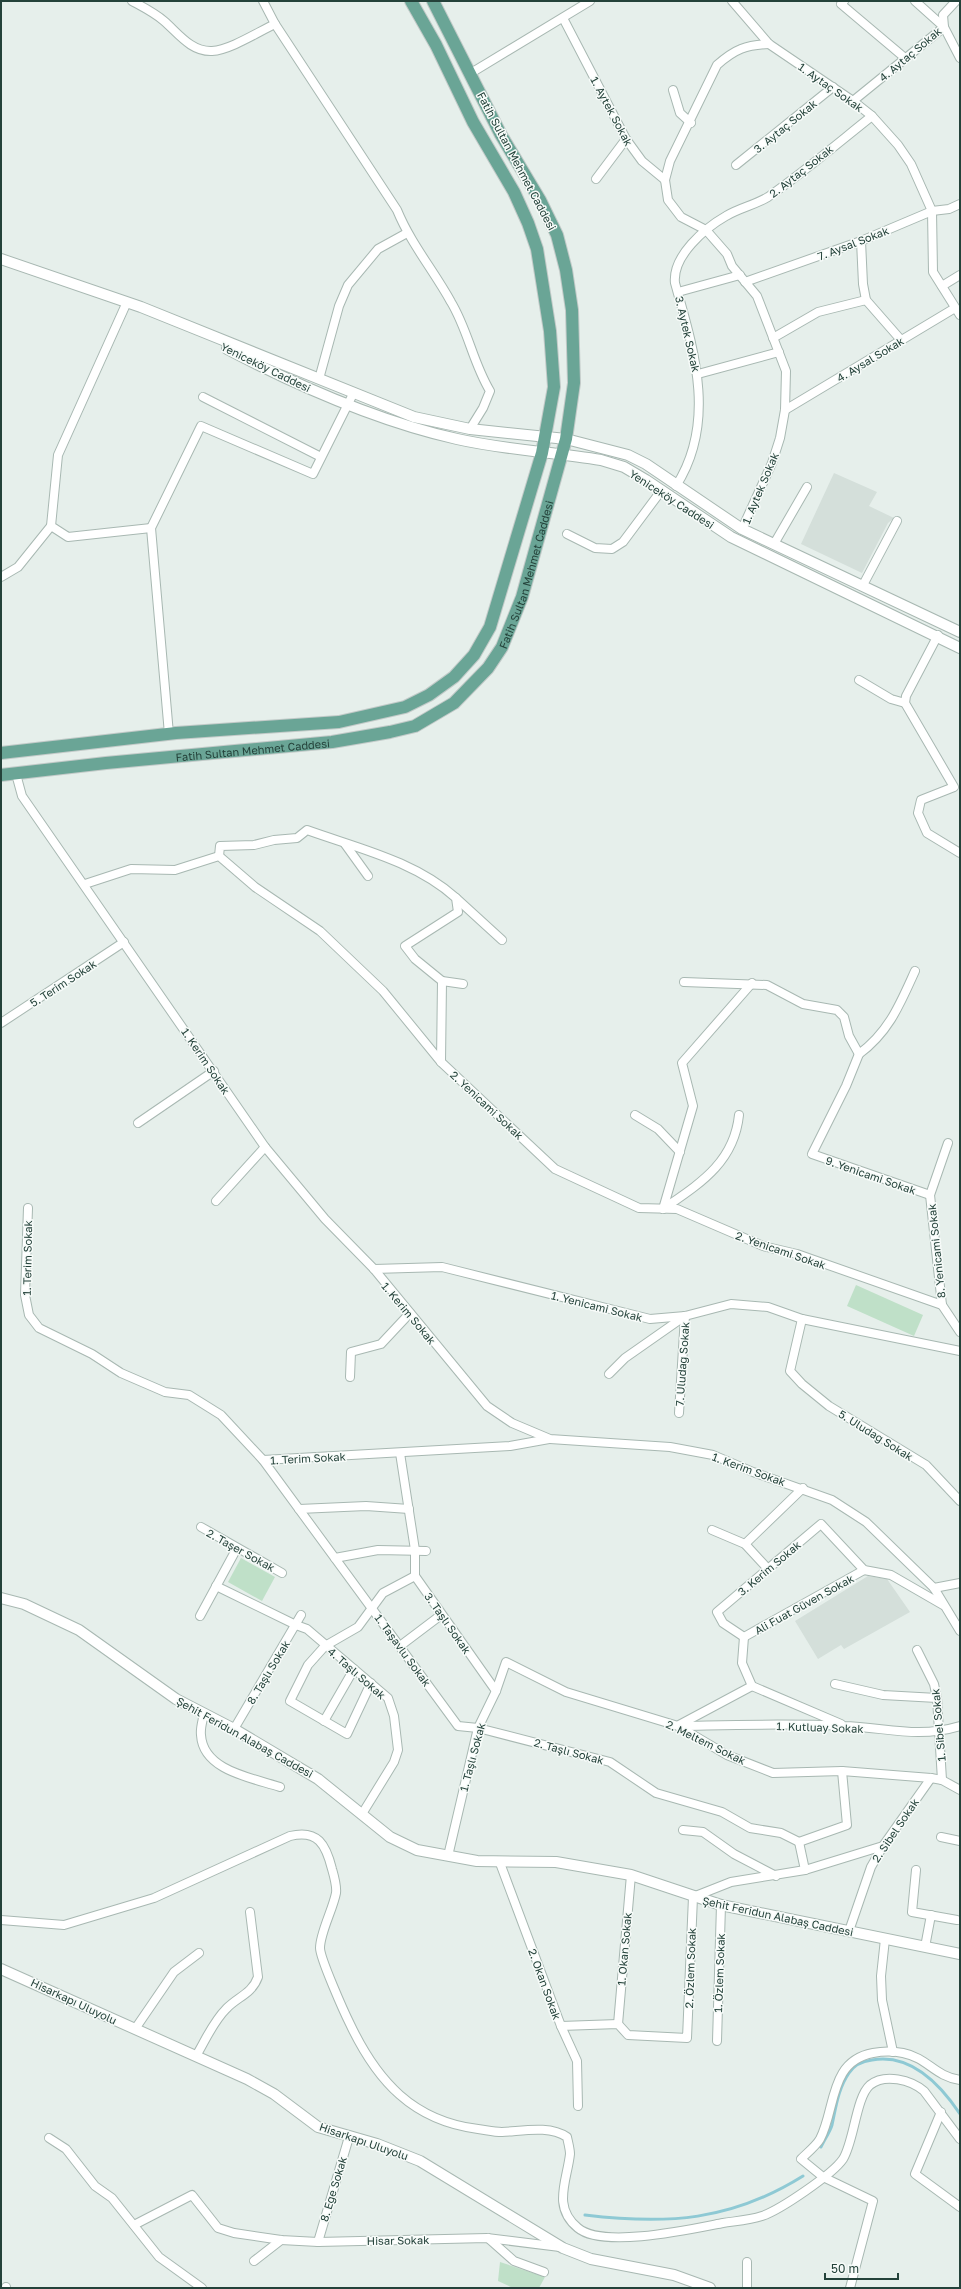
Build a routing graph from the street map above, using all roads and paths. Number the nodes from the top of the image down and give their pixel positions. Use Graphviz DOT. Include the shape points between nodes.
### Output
graph roads {
  1 [pos="132,1"];
  2 [pos="263,1"];
  3 [pos="411,1"];
  4 [pos="433,1"];
  5 [pos="590,1"];
  6 [pos="732,1"];
  7 [pos="915,1"];
  8 [pos="956,1"];
  9 [pos="842,3"];
  10 [pos="564,18"];
  11 [pos="275,24"];
  12 [pos="944,27"];
  13 [pos="770,44"];
  14 [pos="906,58"];
  15 [pos="960,58"];
  16 [pos="471,73"];
  17 [pos="833,88"];
  18 [pos="673,90"];
  19 [pos="853,100"];
  20 [pos="872,116"];
  21 [pos="691,123"];
  22 [pos="626,139"];
  23 [pos="736,165"];
  24 [pos="596,179"];
  25 [pos="665,180"];
  26 [pos="960,204"];
  27 [pos="932,211"];
  28 [pos="706,230"];
  29 [pos="407,233"];
  30 [pos="861,241"];
  31 [pos="1,259"];
  32 [pos="674,274"];
  33 [pos="960,275"];
  34 [pos="742,279"];
  35 [pos="942,286"];
  36 [pos="678,292"];
  37 [pos="866,300"];
  38 [pos="127,302"];
  39 [pos="955,308"];
  40 [pos="960,315"];
  41 [pos="212,336"];
  42 [pos="773,338"];
  43 [pos="901,340"];
  44 [pos="780,352"];
  45 [pos="698,374"];
  46 [pos="319,379"];
  47 [pos="353,394"];
  48 [pos="203,397"];
  49 [pos="348,405"];
  50 [pos="785,410"];
  51 [pos="470,429"];
  52 [pos="545,437"];
  53 [pos="566,439"];
  54 [pos="542,453"];
  55 [pos="562,455"];
  56 [pos="321,457"];
  57 [pos="676,486"];
  58 [pos="807,488"];
  59 [pos="661,491"];
  60 [pos="896,521"];
  61 [pos="51,526"];
  62 [pos="151,528"];
  63 [pos="742,530"];
  64 [pos="566,534"];
  65 [pos="774,544"];
  66 [pos="1,577"];
  67 [pos="863,585"];
  68 [pos="901,603"];
  69 [pos="896,616"];
  70 [pos="960,632"];
  71 [pos="938,635"];
  72 [pos="960,648"];
  73 [pos="859,680"];
  74 [pos="906,703"];
  75 [pos="169,734"];
  76 [pos="1,753"];
  77 [pos="16,774"];
  78 [pos="1,776"];
  79 [pos="345,844"];
  80 [pos="960,853"];
  81 [pos="219,856"];
  82 [pos="368,876"];
  83 [pos="85,884"];
  84 [pos="456,898"];
  85 [pos="502,940"];
  86 [pos="124,942"];
  87 [pos="915,971"];
  88 [pos="442,981"];
  89 [pos="684,982"];
  90 [pos="752,983"];
  91 [pos="463,984"];
  92 [pos="1,1023"];
  93 [pos="859,1054"];
  94 [pos="441,1062"];
  95 [pos="214,1071"];
  96 [pos="635,1115"];
  97 [pos="739,1115"];
  98 [pos="138,1123"];
  99 [pos="948,1143"];
  100 [pos="265,1147"];
  101 [pos="680,1152"];
  102 [pos="930,1195"];
  103 [pos="216,1201"];
  104 [pos="28,1208"];
  105 [pos="663,1209"];
  106 [pos="374,1269"];
  107 [pos="942,1305"];
  108 [pos="410,1313"];
  109 [pos="686,1316"];
  110 [pos="802,1318"];
  111 [pos="960,1332"];
  112 [pos="960,1351"];
  113 [pos="609,1374"];
  114 [pos="350,1377"];
  115 [pos="679,1413"];
  116 [pos="550,1438"];
  117 [pos="400,1453"];
  118 [pos="263,1460"];
  119 [pos="803,1488"];
  120 [pos="960,1501"];
  121 [pos="299,1509"];
  122 [pos="408,1509"];
  123 [pos="200,1527"];
  124 [pos="712,1530"];
  125 [pos="745,1544"];
  126 [pos="237,1548"];
  127 [pos="415,1550"];
  128 [pos="426,1551"];
  129 [pos="335,1558"];
  130 [pos="768,1569"];
  131 [pos="864,1570"];
  132 [pos="282,1573"];
  133 [pos="415,1576"];
  134 [pos="960,1583"];
  135 [pos="216,1586"];
  136 [pos="934,1588"];
  137 [pos="1,1598"];
  138 [pos="946,1606"];
  139 [pos="372,1607"];
  140 [pos="301,1615"];
  141 [pos="441,1615"];
  142 [pos="200,1616"];
  143 [pos="296,1625"];
  144 [pos="960,1631"];
  145 [pos="744,1637"];
  146 [pos="325,1646"];
  147 [pos="400,1646"];
  148 [pos="917,1650"];
  149 [pos="506,1662"];
  150 [pos="354,1669"];
  151 [pos="371,1683"];
  152 [pos="835,1684"];
  153 [pos="752,1686"];
  154 [pos="496,1691"];
  155 [pos="937,1698"];
  156 [pos="204,1713"];
  157 [pos="324,1721"];
  158 [pos="678,1726"];
  159 [pos="844,1726"];
  160 [pos="960,1726"];
  161 [pos="478,1728"];
  162 [pos="234,1729"];
  163 [pos="939,1732"];
  164 [pos="842,1771"];
  165 [pos="931,1778"];
  166 [pos="942,1780"];
  167 [pos="280,1787"];
  168 [pos="960,1790"];
  169 [pos="362,1814"];
  170 [pos="683,1830"];
  171 [pos="941,1837"];
  172 [pos="960,1841"];
  173 [pos="799,1842"];
  174 [pos="883,1846"];
  175 [pos="448,1856"];
  176 [pos="500,1863"];
  177 [pos="805,1870"];
  178 [pos="916,1870"];
  179 [pos="631,1875"];
  180 [pos="776,1876"];
  181 [pos="693,1897"];
  182 [pos="721,1905"];
  183 [pos="250,1912"];
  184 [pos="930,1915"];
  185 [pos="1,1920"];
  186 [pos="957,1920"];
  187 [pos="849,1931"];
  188 [pos="885,1939"];
  189 [pos="925,1947"];
  190 [pos="199,1954"];
  191 [pos="960,1954"];
  192 [pos="1,1969"];
  193 [pos="618,2024"];
  194 [pos="561,2026"];
  195 [pos="135,2029"];
  196 [pos="717,2041"];
  197 [pos="893,2052"];
  198 [pos="196,2056"];
  199 [pos="960,2080"];
  200 [pos="578,2106"];
  201 [pos="941,2112"];
  202 [pos="349,2137"];
  203 [pos="49,2138"];
  204 [pos="960,2138"];
  205 [pos="823,2177"];
  206 [pos="960,2207"];
  207 [pos="134,2225"];
  208 [pos="487,2238"];
  209 [pos="281,2240"];
  210 [pos="318,2242"];
  211 [pos="563,2248"];
  212 [pos="254,2261"];
  213 [pos="747,2262"];
  214 [pos="544,2272"];
  215 [pos="202,2288"];
  216 [pos="710,2288"];
  217 [pos="747,2288"];
  218 [pos="850,2288"];
  1 -- 11 [label="street" via="164,20 186,42 199,50 220,49"];
  2 -- 11 [label="street"];
  3 -- 52 [label="main road, Fatih Sultan Mehmet Caddesi" via="436,45 473,122 514,192 537,250 550,331 554,387"];
  4 -- 16 [label="main road, Fatih Sultan Mehmet Caddesi"];
  5 -- 10 [label="street"];
  6 -- 13 [label="street, 1. Aytaç Sokak"];
  7 -- 12 [label="street"];
  8 -- 12 [label="street, 4. Aytaç Sokak" via="943,15"];
  9 -- 14 [label="street"];
  10 -- 16 [label="street"];
  10 -- 22 [label="street, 1. Aytek Sokak"];
  11 -- 29 [label="street" via="397,210"];
  12 -- 14 [label="street, 4. Aytaç Sokak"];
  12 -- 15 [label="street"];
  13 -- 17 [label="street, 1. Aytaç Sokak"];
  13 -- 21 [label="street" via="750,45 730,54 717,66"];
  14 -- 19 [label="street, 4. Aytaç Sokak"];
  16 -- 53 [label="main road, Fatih Sultan Mehmet Caddesi" via="501,135 540,200 553,228 566,270 572,310 574,383"];
  17 -- 19 [label="street, 1. Aytaç Sokak"];
  17 -- 23 [label="street, 3. Aytaç Sokak"];
  18 -- 21 [label="street" via="680,113"];
  19 -- 20 [label="street, 1. Aytaç Sokak"];
  20 -- 27 [label="street, 1. Aytaç Sokak" via="911,164"];
  20 -- 28 [label="street, 2. Aytaç Sokak" via="767,198 726,216"];
  21 -- 25 [label="street" via="670,161"];
  22 -- 24 [label="street"];
  22 -- 25 [label="street, 1. Aytek Sokak" via="642,161"];
  25 -- 28 [label="street, 1. Aytek Sokak" via="668,200 681,217"];
  26 -- 27 [label="street, 7. Aysal Sokak" via="949,209"];
  27 -- 30 [label="street, 7. Aysal Sokak"];
  27 -- 35 [label="street, 1. Aytaç Sokak" via="933,272"];
  28 -- 32 [label="street, 2. Aytaç Sokak" via="682,257"];
  28 -- 34 [label="street, 1. Aytek Sokak" via="727,254"];
  29 -- 46 [label="street" via="378,249 348,285 339,306"];
  29 -- 51 [label="street" via="452,303 479,374 490,391"];
  30 -- 34 [label="street, 7. Aysal Sokak"];
  30 -- 37 [label="street"];
  31 -- 38 [label="street"];
  32 -- 36 [label="street, 3. Aytek Sokak"];
  33 -- 35 [label="street"];
  34 -- 36 [label="street, 7. Aysal Sokak"];
  34 -- 42 [label="street, 1. Aytek Sokak" via="757,296"];
  35 -- 39 [label="street, 1. Aytaç Sokak"];
  36 -- 45 [label="street, 3. Aytek Sokak"];
  37 -- 42 [label="street" via="818,312"];
  37 -- 43 [label="street"];
  38 -- 41 [label="street"];
  38 -- 61 [label="street" via="58,455"];
  39 -- 40 [label="street, 1. Aytaç Sokak"];
  39 -- 43 [label="street, 4. Aysal Sokak"];
  41 -- 46 [label="street, Yeniceköy Caddesi"];
  41 -- 49 [label="street, Yeniceköy Caddesi" via="216,343 279,376"];
  42 -- 44 [label="street, 1. Aytek Sokak"];
  43 -- 50 [label="street, 4. Aysal Sokak"];
  44 -- 45 [label="street"];
  44 -- 50 [label="street, 1. Aytek Sokak" via="786,371"];
  45 -- 57 [label="street, 3. Aytek Sokak" via="698,421 695,443 688,468"];
  46 -- 47 [label="street, Yeniceköy Caddesi"];
  47 -- 49 [label="street"];
  47 -- 51 [label="street, Yeniceköy Caddesi" via="414,417"];
  48 -- 56 [label="street"];
  49 -- 54 [label="street, Yeniceköy Caddesi" via="458,439"];
  49 -- 56 [label="street"];
  50 -- 63 [label="street, 1. Aytek Sokak" via="772,463"];
  51 -- 52 [label="street, Yeniceköy Caddesi"];
  52 -- 53 [label="street, Yeniceköy Caddesi"];
  52 -- 54 [label="main road, Fatih Sultan Mehmet Caddesi"];
  53 -- 55 [label="main road, Fatih Sultan Mehmet Caddesi"];
  53 -- 57 [label="street, Yeniceköy Caddesi" via="628,454"];
  54 -- 55 [label="street, Yeniceköy Caddesi"];
  54 -- 75 [label="main road, Fatih Sultan Mehmet Caddesi" via="490,627 474,655 454,677 429,695 405,707 339,722"];
  55 -- 59 [label="street, Yeniceköy Caddesi" via="601,460 624,467"];
  55 -- 77 [label="main road, Fatih Sultan Mehmet Caddesi" via="522,597 502,647 473,685 454,703 433,716 415,726 332,742 106,762"];
  56 -- 62 [label="street" via="313,474 201,426"];
  57 -- 63 [label="street, Yeniceköy Caddesi"];
  58 -- 65 [label="street"];
  59 -- 64 [label="street" via="622,542 612,549 595,548"];
  59 -- 69 [label="street, Yeniceköy Caddesi" via="731,537"];
  60 -- 67 [label="street"];
  61 -- 62 [label="street" via="68,537"];
  61 -- 66 [label="street" via="18,568"];
  62 -- 75 [label="street"];
  63 -- 65 [label="street, Yeniceköy Caddesi"];
  65 -- 67 [label="street, Yeniceköy Caddesi"];
  67 -- 68 [label="street, Yeniceköy Caddesi"];
  68 -- 69 [label="street"];
  68 -- 70 [label="street, Yeniceköy Caddesi"];
  69 -- 71 [label="street, Yeniceköy Caddesi"];
  71 -- 72 [label="street, Yeniceköy Caddesi"];
  71 -- 74 [label="street" via="906,696"];
  73 -- 74 [label="street" via="891,699"];
  74 -- 80 [label="street" via="954,787 920,800 918,812 928,833"];
  75 -- 76 [label="main road, Fatih Sultan Mehmet Caddesi"];
  77 -- 78 [label="main road, Fatih Sultan Mehmet Caddesi"];
  77 -- 83 [label="street, 1. Kerim Sokak" via="22,796"];
  79 -- 81 [label="street" via="307,830 297,838 274,840 254,846 220,846"];
  79 -- 82 [label="street"];
  79 -- 84 [label="street" via="403,865 429,878"];
  81 -- 83 [label="street" via="175,870 131,869"];
  81 -- 94 [label="street, 2. Yenicami Sokak" via="255,887 320,932 383,991"];
  83 -- 86 [label="street, 1. Kerim Sokak"];
  84 -- 85 [label="street"];
  84 -- 88 [label="street" via="458,912 405,946 415,959"];
  86 -- 92 [label="street, 5. Terim Sokak"];
  86 -- 95 [label="street, 1. Kerim Sokak"];
  87 -- 93 [label="street" via="884,1032 875,1043"];
  88 -- 91 [label="street"];
  88 -- 94 [label="street"];
  89 -- 90 [label="street"];
  90 -- 93 [label="street" via="767,985 803,1004 837,1010 844,1017 849,1036"];
  90 -- 101 [label="street" via="682,1063 693,1106"];
  93 -- 102 [label="street, 9. Yenicami Sokak" via="812,1154"];
  94 -- 105 [label="street, 2. Yenicami Sokak" via="555,1169 639,1208"];
  95 -- 98 [label="street"];
  95 -- 100 [label="street, 1. Kerim Sokak"];
  96 -- 101 [label="street" via="658,1129"];
  97 -- 105 [label="street" via="738,1131 723,1160 700,1183"];
  99 -- 102 [label="street, 8. Yenicami Sokak"];
  100 -- 103 [label="street"];
  100 -- 106 [label="street, 1. Kerim Sokak" via="325,1219"];
  101 -- 105 [label="street"];
  102 -- 107 [label="street, 8. Yenicami Sokak"];
  104 -- 118 [label="street, 1. Terim Sokak" via="25,1295 29,1315 40,1328 92,1354 121,1373 165,1392 189,1395 222,1415"];
  105 -- 107 [label="street, 2. Yenicami Sokak" via="677,1210 763,1246 797,1254"];
  106 -- 108 [label="street, 1. Kerim Sokak"];
  106 -- 109 [label="street, 1. Yenicami Sokak" via="442,1267 650,1319"];
  107 -- 111 [label="street, 8. Yenicami Sokak"];
  108 -- 114 [label="street" via="380,1344 351,1352"];
  108 -- 116 [label="street, 1. Kerim Sokak" via="487,1406 512,1423"];
  109 -- 110 [label="street, 1. Yenicami Sokak" via="731,1304 768,1307"];
  109 -- 113 [label="street" via="625,1358"];
  109 -- 115 [label="street, 7. Uludağ Sokak"];
  110 -- 112 [label="street, 1. Yenicami Sokak"];
  110 -- 120 [label="street, 5. Uludağ Sokak" via="790,1371 830,1406 926,1465"];
  116 -- 117 [label="street, 1. Terim Sokak" via="510,1446"];
  116 -- 119 [label="street, 1. Kerim Sokak" via="670,1447 713,1455 753,1472"];
  117 -- 118 [label="street, 1. Terim Sokak"];
  117 -- 122 [label="street"];
  118 -- 121 [label="street, 1. Taşavlu Sokak"];
  119 -- 125 [label="street"];
  119 -- 136 [label="street, 1. Kerim Sokak" via="832,1500 866,1522"];
  121 -- 122 [label="street" via="366,1506"];
  121 -- 129 [label="street, 1. Taşavlu Sokak"];
  122 -- 127 [label="street"];
  123 -- 126 [label="street, 2. Taşer Sokak"];
  124 -- 125 [label="street"];
  125 -- 130 [label="street"];
  126 -- 132 [label="street, 2. Taşer Sokak"];
  126 -- 135 [label="street"];
  127 -- 128 [label="street"];
  127 -- 129 [label="street" via="378,1550"];
  127 -- 133 [label="street"];
  129 -- 139 [label="street, 1. Taşavlu Sokak"];
  130 -- 131 [label="street, 3. Kerim Sokak" via="821,1524"];
  130 -- 145 [label="street, 3. Kerim Sokak" via="717,1612 724,1623"];
  131 -- 138 [label="street" via="891,1575"];
  131 -- 145 [label="street, Ali Fuat Güven Sokak"];
  133 -- 139 [label="street" via="382,1593"];
  133 -- 141 [label="street, 3. Taşlı Sokak"];
  134 -- 136 [label="street"];
  135 -- 142 [label="street"];
  135 -- 143 [label="street, 4. Taşlı Sokak"];
  136 -- 138 [label="street, 1. Kerim Sokak"];
  137 -- 156 [label="street, Şehit Feridun Alabaş Caddesi" via="24,1604 79,1630 176,1699"];
  138 -- 144 [label="street, 1. Kerim Sokak"];
  139 -- 146 [label="street" via="358,1626"];
  139 -- 147 [label="street, 1. Taşavlu Sokak"];
  140 -- 143 [label="street, 8. Taşlı Sokak"];
  141 -- 147 [label="street"];
  141 -- 154 [label="street, 3. Taşlı Sokak"];
  143 -- 146 [label="street, 4. Taşlı Sokak" via="307,1629"];
  143 -- 162 [label="street, 8. Taşlı Sokak"];
  145 -- 153 [label="street" via="742,1663"];
  146 -- 150 [label="street, 4. Taşlı Sokak"];
  146 -- 157 [label="street" via="308,1665 290,1701"];
  147 -- 161 [label="street, 1. Taşavlu Sokak" via="458,1726"];
  148 -- 155 [label="street, 1. Sibel Sokak" via="934,1684"];
  149 -- 154 [label="street, 1. Taşlı Sokak"];
  149 -- 158 [label="street, 2. Meltem Sokak" via="566,1692"];
  150 -- 151 [label="street, 4. Taşlı Sokak"];
  150 -- 157 [label="street"];
  151 -- 157 [label="street" via="348,1734"];
  151 -- 169 [label="street, 4. Taşlı Sokak" via="388,1698 394,1716 398,1750 387,1776"];
  152 -- 155 [label="street" via="883,1695"];
  153 -- 158 [label="street"];
  153 -- 159 [label="street"];
  154 -- 161 [label="street, 1. Taşlı Sokak"];
  155 -- 163 [label="street, 1. Sibel Sokak"];
  156 -- 162 [label="street, Şehit Feridun Alabaş Caddesi"];
  156 -- 167 [label="street" via="201,1735 212,1760 225,1768"];
  158 -- 159 [label="street, 1. Kutluay Sokak"];
  158 -- 164 [label="street, 2. Meltem Sokak" via="728,1755 773,1773"];
  159 -- 163 [label="street, 1. Kutluay Sokak" via="910,1733"];
  160 -- 163 [label="street, 1. Kutluay Sokak"];
  161 -- 173 [label="street, 2. Taşlı Sokak" via="610,1762 656,1793 722,1812 750,1828 781,1833"];
  161 -- 175 [label="street, 1. Taşlı Sokak"];
  162 -- 169 [label="street, Şehit Feridun Alabaş Caddesi" via="318,1779"];
  163 -- 166 [label="street, 1. Sibel Sokak"];
  164 -- 165 [label="street, 2. Meltem Sokak"];
  164 -- 173 [label="street" via="847,1825"];
  165 -- 166 [label="street, 2. Meltem Sokak"];
  165 -- 174 [label="street, 2. Sibel Sokak"];
  166 -- 168 [label="street, 2. Meltem Sokak"];
  169 -- 175 [label="street, Şehit Feridun Alabaş Caddesi" via="390,1837 417,1850"];
  170 -- 180 [label="street" via="703,1832 734,1854"];
  171 -- 172 [label="street"];
  173 -- 177 [label="street"];
  174 -- 177 [label="street"];
  174 -- 187 [label="street, 2. Sibel Sokak" via="871,1868"];
  175 -- 176 [label="street, Şehit Feridun Alabaş Caddesi"];
  176 -- 179 [label="street, Şehit Feridun Alabaş Caddesi" via="556,1862"];
  176 -- 194 [label="street, 2. Okan Sokak"];
  177 -- 180 [label="street"];
  178 -- 184 [label="street" via="912,1912"];
  179 -- 181 [label="street, Şehit Feridun Alabaş Caddesi"];
  179 -- 193 [label="street, 1. Okan Sokak"];
  180 -- 181 [label="street" via="731,1882"];
  181 -- 182 [label="street, Şehit Feridun Alabaş Caddesi"];
  181 -- 193 [label="street, 2. Özlem Sokak" via="687,2038 628,2035"];
  182 -- 187 [label="street, Şehit Feridun Alabaş Caddesi"];
  182 -- 196 [label="street, 1. Özlem Sokak"];
  183 -- 198 [label="street" via="258,1977 256,1984 247,1995 226,2009"];
  184 -- 186 [label="street"];
  184 -- 189 [label="street"];
  185 -- 205 [label="street" via="64,1925 154,1898 290,1836 303,1833 323,1843 330,1860 336,1892 320,1948 350,2024 369,2060 388,2085 411,2106 441,2121 464,2128 500,2132 558,2131 567,2136 570,2153 562,2202 567,2215 578,2228 597,2235 624,2238 659,2236 762,2216"];
  187 -- 188 [label="street, Şehit Feridun Alabaş Caddesi"];
  188 -- 189 [label="street, Şehit Feridun Alabaş Caddesi"];
  188 -- 197 [label="street" via="881,1976 882,2000"];
  189 -- 191 [label="street, Şehit Feridun Alabaş Caddesi"];
  190 -- 195 [label="street" via="174,1972"];
  192 -- 195 [label="street, Hisarkapı Uluyolu"];
  193 -- 194 [label="street, 2. Okan Sokak"];
  194 -- 200 [label="street" via="577,2061"];
  195 -- 198 [label="street, Hisarkapı Uluyolu"];
  197 -- 199 [label="street" via="922,2058 940,2074"];
  197 -- 205 [label="street" via="854,2058 842,2073 830,2103 820,2140 801,2159"];
  198 -- 202 [label="street, Hisarkapı Uluyolu" via="274,2094 318,2127"];
  201 -- 204 [label="street"];
  201 -- 205 [label="street" via="917,2085 892,2079 875,2083 866,2091 843,2159"];
  201 -- 206 [label="street" via="915,2174"];
  202 -- 210 [label="street, 8. Ege Sokak"];
  202 -- 211 [label="street, Hisarkapı Uluyolu" via="377,2144 420,2162"];
  203 -- 207 [label="street" via="66,2149 95,2186 112,2198"];
  205 -- 218 [label="street" via="873,2201"];
  207 -- 209 [label="street, Hisar Sokak" via="192,2195 218,2228"];
  207 -- 215 [label="street" via="159,2257"];
  208 -- 210 [label="street, Hisar Sokak"];
  208 -- 211 [label="street, Hisar Sokak"];
  208 -- 214 [label="street" via="514,2261"];
  209 -- 210 [label="street, Hisar Sokak"];
  209 -- 212 [label="street"];
  211 -- 216 [label="street, Hisarkapı Uluyolu" via="590,2259 674,2275"];
  213 -- 217 [label="street"];
}
